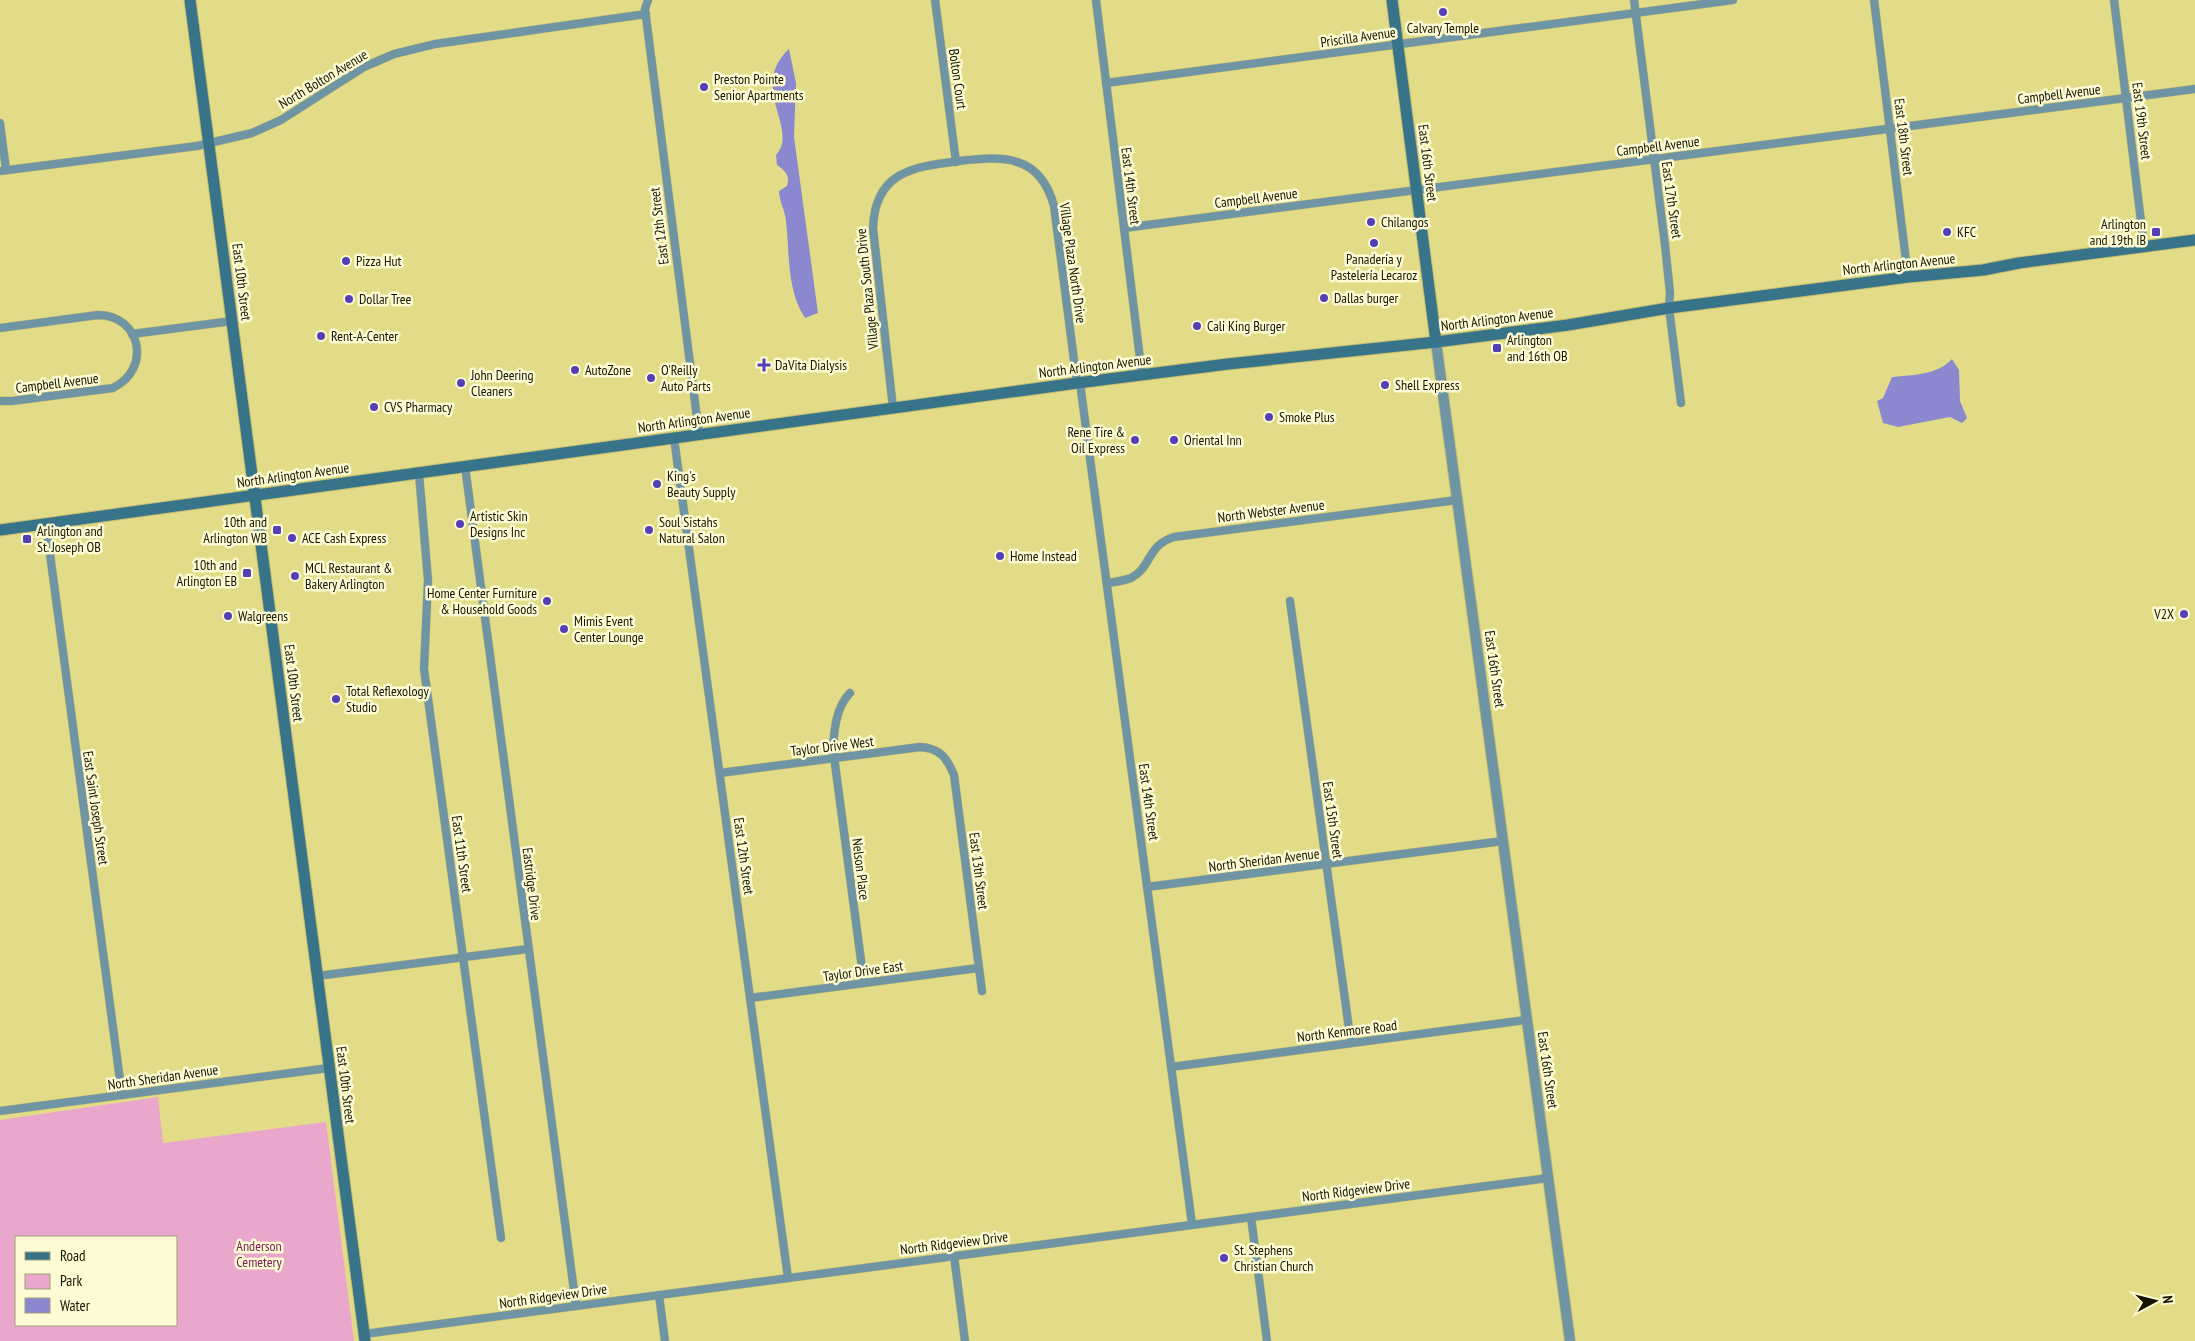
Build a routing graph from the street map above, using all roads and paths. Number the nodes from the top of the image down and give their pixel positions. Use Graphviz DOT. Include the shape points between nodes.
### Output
graph roads {
  1 [pos="190,0"];
  2 [pos="648,0"];
  3 [pos="935,0"];
  4 [pos="1096,0"];
  5 [pos="1392,0"];
  6 [pos="1634,0"];
  7 [pos="1733,0"];
  8 [pos="1874,0"];
  9 [pos="2114,0"];
  10 [pos="1635,13"];
  11 [pos="646,14"];
  12 [pos="1398,44"];
  13 [pos="1106,83"];
  14 [pos="2195,89"];
  15 [pos="2126,98"];
  16 [pos="0,123"];
  17 [pos="1891,128"];
  18 [pos="209,144"];
  19 [pos="1654,159"];
  20 [pos="956,162"];
  21 [pos="3,170"];
  22 [pos="1417,190"];
  23 [pos="1124,228"];
  24 [pos="2195,240"];
  25 [pos="2144,246"];
  26 [pos="1908,277"];
  27 [pos="1669,308"];
  28 [pos="232,321"];
  29 [pos="0,328"];
  30 [pos="132,334"];
  31 [pos="1436,342"];
  32 [pos="1142,375"];
  33 [pos="1078,383"];
  34 [pos="0,401"];
  35 [pos="1681,403"];
  36 [pos="893,408"];
  37 [pos="699,434"];
  38 [pos="674,438"];
  39 [pos="465,466"];
  40 [pos="419,473"];
  41 [pos="254,496"];
  42 [pos="1457,500"];
  43 [pos="46,524"];
  44 [pos="0,530"];
  45 [pos="1107,582"];
  46 [pos="1290,601"];
  47 [pos="850,693"];
  48 [pos="945,756"];
  49 [pos="834,758"];
  50 [pos="720,773"];
  51 [pos="1503,841"];
  52 [pos="1327,864"];
  53 [pos="1148,887"];
  54 [pos="528,949"];
  55 [pos="463,957"];
  56 [pos="978,968"];
  57 [pos="317,976"];
  58 [pos="864,983"];
  59 [pos="982,991"];
  60 [pos="750,998"];
  61 [pos="1526,1020"];
  62 [pos="1351,1043"];
  63 [pos="1171,1067"];
  64 [pos="329,1068"];
  65 [pos="122,1095"];
  66 [pos="0,1111"];
  67 [pos="1548,1178"];
  68 [pos="1251,1217"];
  69 [pos="1192,1224"];
  70 [pos="501,1238"];
  71 [pos="954,1256"];
  72 [pos="788,1278"];
  73 [pos="659,1294"];
  74 [pos="576,1306"];
  75 [pos="364,1338"];
  76 [pos="665,1341"];
  77 [pos="965,1341"];
  78 [pos="1267,1341"];
  79 [pos="1570,1341"];
  1 -- 18 [label="main road, East 10th Street"];
  2 -- 11 [label="street"];
  3 -- 20 [label="street, Bolton Court"];
  4 -- 13 [label="street, East 14th Street"];
  5 -- 12 [label="main road, East 16th Street"];
  6 -- 10 [label="street, East 17th Street"];
  7 -- 10 [label="street, Priscilla Avenue"];
  8 -- 17 [label="street, East 18th Street"];
  9 -- 15 [label="street, East 19th Street"];
  10 -- 12 [label="street, Priscilla Avenue"];
  10 -- 19 [label="street, East 17th Street"];
  11 -- 18 [label="street, North Bolton Avenue" via="403,51 364,67 269,126"];
  11 -- 37 [label="street, East 12th Street"];
  12 -- 13 [label="street, Priscilla Avenue"];
  12 -- 22 [label="main road, East 16th Street"];
  13 -- 23 [label="street, East 14th Street"];
  14 -- 15 [label="street, Campbell Avenue"];
  15 -- 17 [label="street, Campbell Avenue"];
  15 -- 25 [label="street, East 19th Street"];
  16 -- 21 [label="street"];
  17 -- 19 [label="street, Campbell Avenue"];
  17 -- 26 [label="street, East 18th Street"];
  18 -- 21 [label="street, North Bolton Avenue"];
  18 -- 28 [label="main road, East 10th Street"];
  19 -- 22 [label="street, Campbell Avenue"];
  19 -- 27 [label="street, East 17th Street"];
  20 -- 33 [label="street, Village Plaza North Drive" via="1010,159 1030,169 1046,185 1054,206"];
  20 -- 36 [label="street, Village Plaza South Drive" via="921,166 900,175 884,190 874,210 872,228"];
  22 -- 23 [label="street, Campbell Avenue"];
  22 -- 31 [label="main road, East 16th Street"];
  23 -- 32 [label="street, East 14th Street"];
  24 -- 25 [label="main road, North Arlington Avenue"];
  25 -- 26 [label="main road, North Arlington Avenue" via="1982,270"];
  26 -- 27 [label="main road, North Arlington Avenue"];
  27 -- 31 [label="main road, North Arlington Avenue"];
  27 -- 35 [label="street, East 17th Street"];
  28 -- 30 [label="street"];
  28 -- 41 [label="main road, East 10th Street"];
  29 -- 30 [label="street" via="102,315 120,320"];
  30 -- 34 [label="street, Campbell Avenue" via="137,347 135,365 117,386"];
  31 -- 32 [label="main road, North Arlington Avenue"];
  31 -- 42 [label="street, East 16th Street"];
  32 -- 33 [label="main road, North Arlington Avenue"];
  33 -- 36 [label="main road, North Arlington Avenue"];
  33 -- 45 [label="street, East 14th Street"];
  36 -- 37 [label="main road, North Arlington Avenue"];
  37 -- 38 [label="main road, North Arlington Avenue"];
  38 -- 39 [label="main road, North Arlington Avenue"];
  38 -- 50 [label="street, East 12th Street"];
  39 -- 40 [label="main road, North Arlington Avenue"];
  39 -- 54 [label="street, Eastridge Drive"];
  40 -- 41 [label="main road, North Arlington Avenue"];
  40 -- 55 [label="street, East 11th Street" via="428,580 424,669"];
  41 -- 43 [label="main road, North Arlington Avenue"];
  41 -- 57 [label="main road, East 10th Street"];
  42 -- 45 [label="street, North Webster Avenue" via="1174,537 1154,548 1135,575"];
  42 -- 51 [label="street, East 16th Street"];
  43 -- 44 [label="main road, North Arlington Avenue"];
  43 -- 65 [label="street, East Saint Joseph Street"];
  45 -- 53 [label="street, East 14th Street"];
  46 -- 52 [label="street, East 15th Street"];
  47 -- 49 [label="street, Nelson Place" via="838,711"];
  48 -- 49 [label="street, Taylor Drive West" via="923,747"];
  48 -- 56 [label="street, East 13th Street" via="954,775"];
  49 -- 50 [label="street, Taylor Drive West"];
  49 -- 58 [label="street, Nelson Place"];
  50 -- 60 [label="street, East 12th Street"];
  51 -- 52 [label="street, North Sheridan Avenue"];
  51 -- 61 [label="street, East 16th Street"];
  52 -- 53 [label="street, North Sheridan Avenue"];
  52 -- 62 [label="street, East 15th Street"];
  53 -- 63 [label="street, East 14th Street"];
  54 -- 55 [label="street"];
  54 -- 74 [label="street, Eastridge Drive"];
  55 -- 57 [label="street"];
  55 -- 70 [label="street, East 11th Street"];
  56 -- 58 [label="street, Taylor Drive East"];
  56 -- 59 [label="street, East 13th Street"];
  57 -- 64 [label="main road, East 10th Street"];
  58 -- 60 [label="street, Taylor Drive East"];
  60 -- 72 [label="street, East 12th Street"];
  61 -- 62 [label="street, North Kenmore Road"];
  61 -- 67 [label="street, East 16th Street"];
  62 -- 63 [label="street, North Kenmore Road"];
  63 -- 69 [label="street, East 14th Street"];
  64 -- 65 [label="street, North Sheridan Avenue"];
  64 -- 75 [label="main road, East 10th Street"];
  65 -- 66 [label="street, North Sheridan Avenue"];
  67 -- 68 [label="street, North Ridgeview Drive"];
  67 -- 79 [label="street, East 16th Street"];
  68 -- 69 [label="street, North Ridgeview Drive"];
  68 -- 78 [label="street"];
  69 -- 71 [label="street, North Ridgeview Drive"];
  71 -- 72 [label="street, North Ridgeview Drive"];
  71 -- 77 [label="street"];
  72 -- 73 [label="street, North Ridgeview Drive"];
  73 -- 74 [label="street, North Ridgeview Drive"];
  73 -- 76 [label="street"];
  74 -- 75 [label="street, North Ridgeview Drive"];
}
